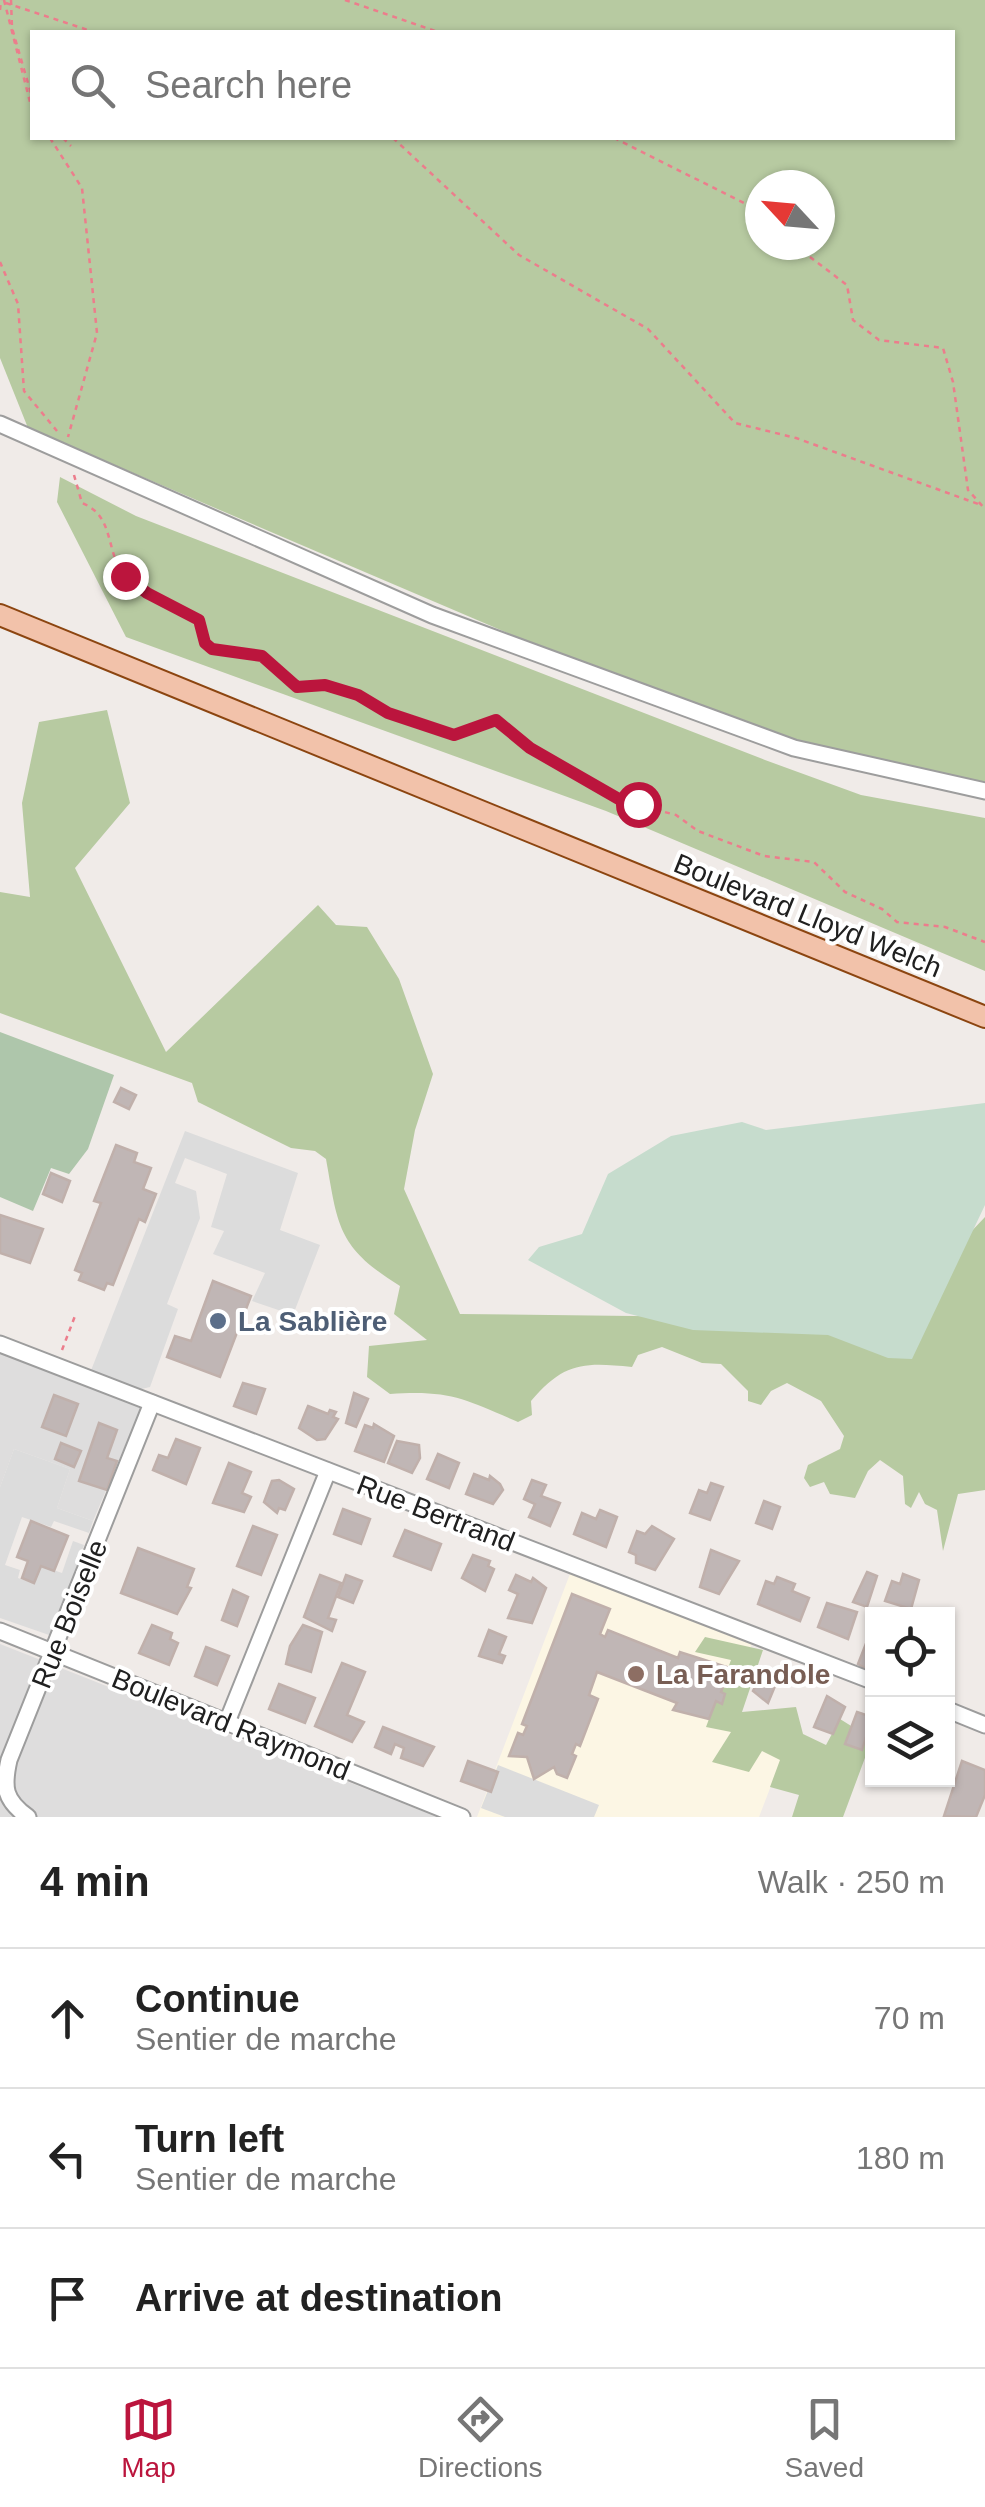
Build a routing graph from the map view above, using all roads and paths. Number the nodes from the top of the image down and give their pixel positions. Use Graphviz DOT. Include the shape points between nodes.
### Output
graph roads {
  1 [pos="11,0"];
  2 [pos="345,0"];
  3 [pos="3,1"];
  4 [pos="0,10"];
  5 [pos="88,30"];
  6 [pos="432,30"];
  7 [pos="30,90"];
  8 [pos="30,102"];
  9 [pos="51,140"];
  10 [pos="65,140"];
  11 [pos="395,140"];
  12 [pos="618,140"];
  13 [pos="71,146"];
  14 [pos="745,204"];
  15 [pos="814,260"];
  16 [pos="0,262"];
  17 [pos="0,424"];
  18 [pos="62,446"];
  19 [pos="74,468"];
  20 [pos="981,505"];
  21 [pos="985,510"];
  22 [pos="0,615"];
  23 [pos="985,791"];
  24 [pos="985,942"];
  25 [pos="985,1017"];
  26 [pos="75,1316"];
  27 [pos="0,1344"];
  28 [pos="56,1366"];
  29 [pos="152,1403"];
  30 [pos="328,1470"];
  31 [pos="0,1631"];
  32 [pos="54,1653"];
  33 [pos="865,1678"];
  34 [pos="955,1713"];
  35 [pos="227,1722"];
  36 [pos="985,1725"];
  37 [pos="28,1817"];
  38 [pos="462,1817"];
  1 -- 7 [label="path"];
  2 -- 6 [label="path"];
  3 -- 4 [label="path"];
  3 -- 5 [label="path"];
  3 -- 8 [label="path"];
  9 -- 18 [label="path" via="82,188 97,333"];
  10 -- 13 [label="path"];
  11 -- 20 [label="path" via="520,256 648,329 734,423 796,438"];
  12 -- 14 [label="path"];
  15 -- 20 [label="path" via="847,285 853,320 880,340 942,348 968,490"];
  16 -- 18 [label="path" via="18,304 24,391 54,423"];
  17 -- 18 [label="street"];
  18 -- 23 [label="street" via="504,642 794,748"];
  19 -- 24 [label="path" via="77,495 110,528 125,576 199,620 212,649 256,654 297,687 325,685 358,695 388,713 454,735 487,720 504,723 530,748 624,802 676,815 698,831 764,856 814,862 845,892 897,922 945,926"];
  20 -- 21 [label="path"];
  22 -- 25 [label="main road, Boulevard Lloyd Welch"];
  26 -- 28 [label="path"];
  27 -- 28 [label="street, Rue Bertrand"];
  28 -- 29 [label="street, Rue Bertrand"];
  29 -- 30 [label="street, Rue Bertrand"];
  29 -- 32 [label="street, Rue Boiselle"];
  30 -- 33 [label="street, Rue Bertrand"];
  30 -- 35 [label="street"];
  31 -- 32 [label="street, Boulevard Raymond"];
  32 -- 35 [label="street, Boulevard Raymond"];
  32 -- 37 [label="street, Rue Boiselle" via="3,1785"];
  34 -- 36 [label="street"];
  35 -- 38 [label="street, Boulevard Raymond"];
}
